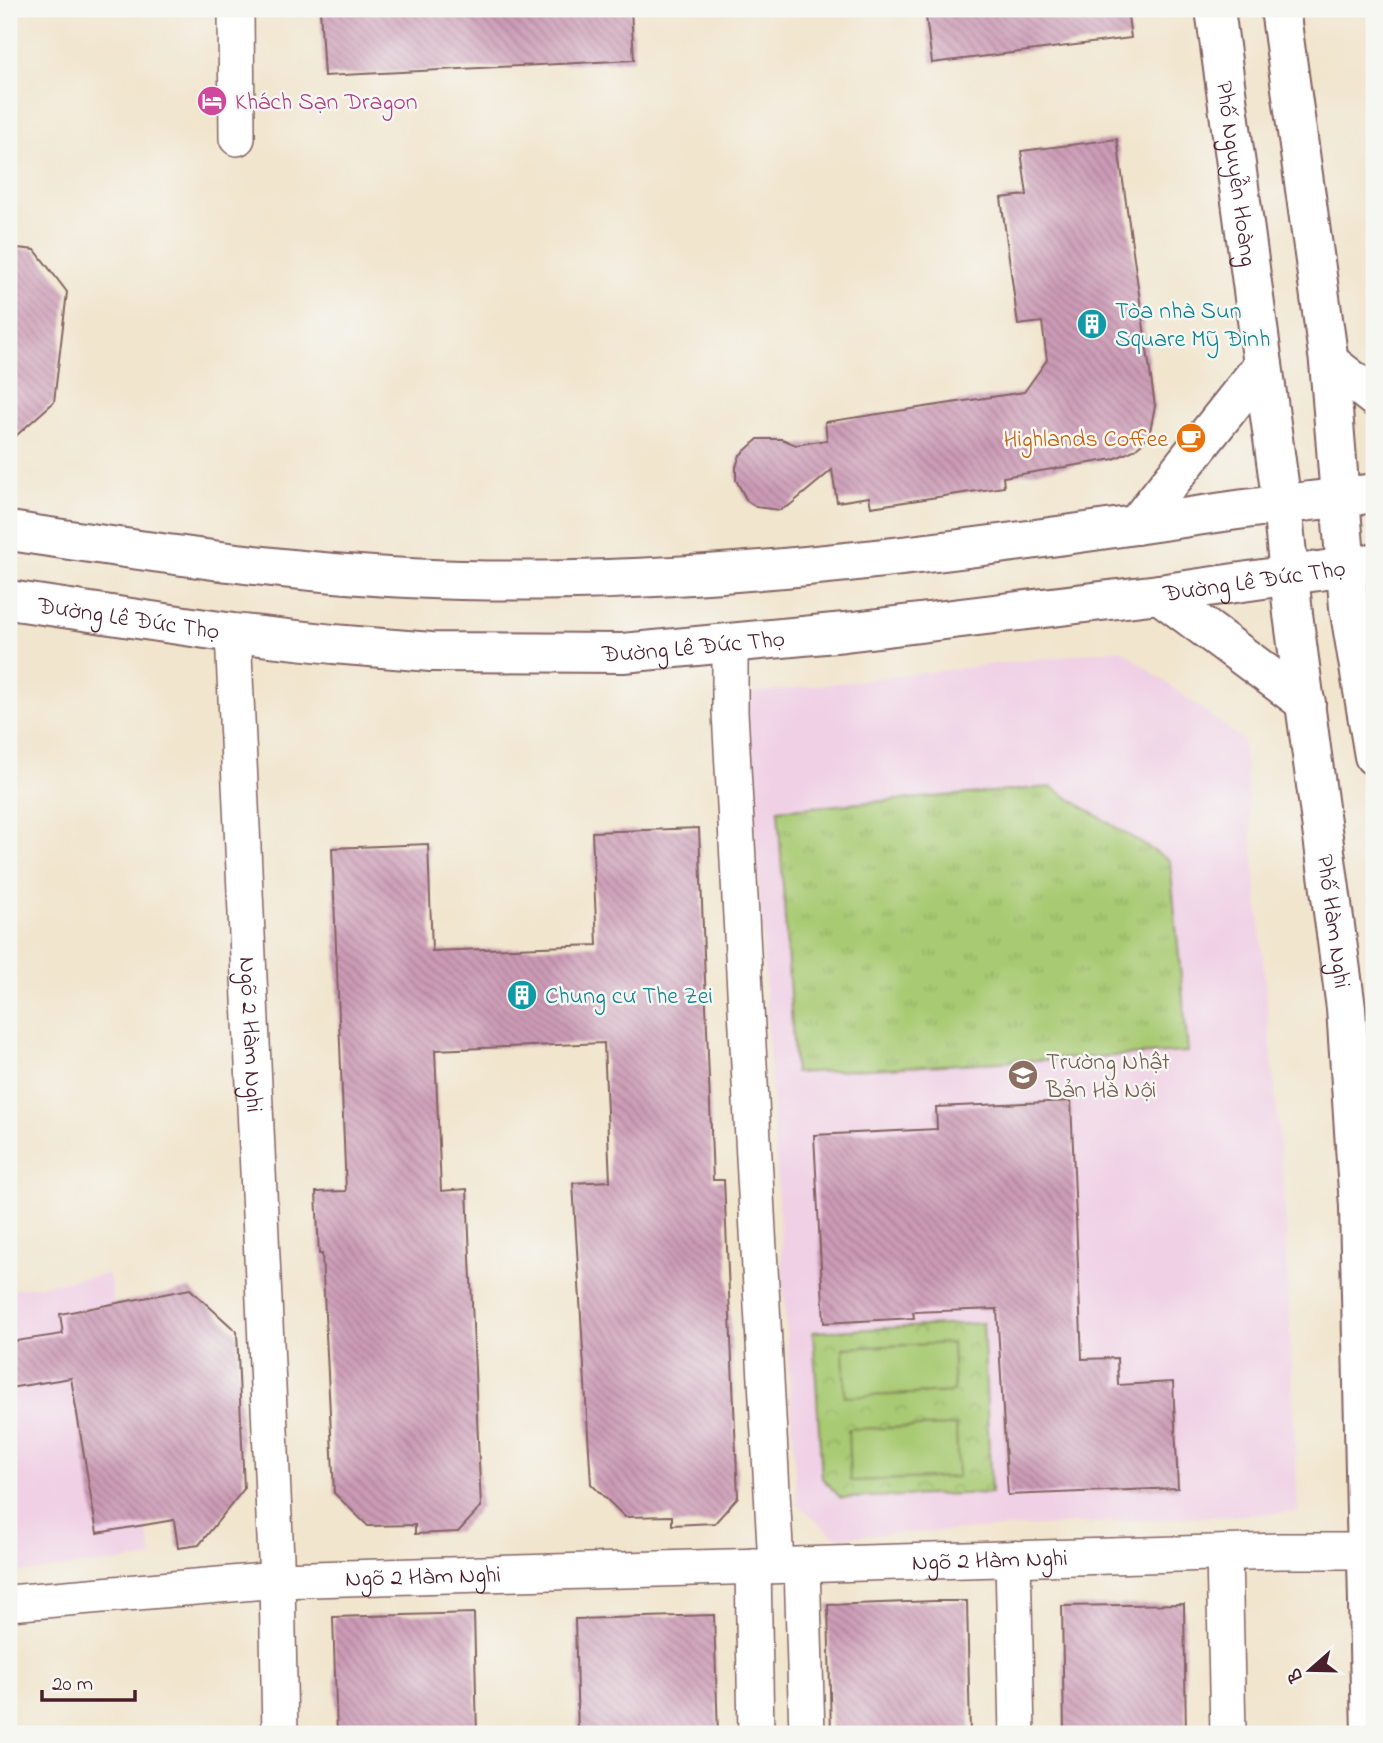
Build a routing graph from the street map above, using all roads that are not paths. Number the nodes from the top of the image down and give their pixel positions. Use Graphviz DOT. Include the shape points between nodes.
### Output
graph roads {
  1 [pos="236,9"];
  2 [pos="1215,9"];
  3 [pos="1280,9"];
  4 [pos="237,138"];
  5 [pos="1329,362"];
  6 [pos="1263,365"];
  7 [pos="1374,397"];
  8 [pos="1358,495"];
  9 [pos="1282,505"];
  10 [pos="1136,525"];
  11 [pos="9,531"];
  12 [pos="1360,565"];
  13 [pos="1289,574"];
  14 [pos="1159,594"];
  15 [pos="9,600"];
  16 [pos="233,633"];
  17 [pos="730,645"];
  18 [pos="1368,664"];
  19 [pos="1306,703"];
  20 [pos="1374,756"];
  21 [pos="1368,1551"];
  22 [pos="1224,1553"];
  23 [pos="1013,1559"];
  24 [pos="777,1565"];
  25 [pos="277,1580"];
  26 [pos="9,1603"];
  27 [pos="280,1734"];
  28 [pos="756,1734"];
  29 [pos="807,1734"];
  30 [pos="1017,1734"];
  31 [pos="1228,1734"];
  32 [pos="1371,1734"];
  1 -- 4 [label="street"];
  2 -- 6 [label="main road, Phố Nguyễn Hoàng"];
  3 -- 5 [label="main road"];
  5 -- 7 [label="main road"];
  5 -- 8 [label="main road"];
  6 -- 9 [label="main road, Phố Nguyễn Hoàng"];
  6 -- 10 [label="main road"];
  8 -- 9 [label="main road"];
  8 -- 12 [label="main road"];
  9 -- 10 [label="main road"];
  9 -- 13 [label="main road, Phố Nguyễn Hoàng"];
  10 -- 11 [label="main road" via="800,569 497,581 375,576 225,562"];
  12 -- 13 [label="main road, Đường Lê Đức Thọ"];
  12 -- 18 [label="main road" via="1349,607"];
  13 -- 14 [label="main road, Đường Lê Đức Thọ"];
  13 -- 19 [label="main road, Phố Hàm Nghi"];
  14 -- 17 [label="main road, Đường Lê Đức Thọ"];
  14 -- 19 [label="main road"];
  15 -- 16 [label="main road, Đường Lê Đức Thọ"];
  16 -- 17 [label="main road, Đường Lê Đức Thọ" via="431,652 623,653"];
  16 -- 25 [label="street, Ngõ 2 Hàm Nghi"];
  17 -- 24 [label="street"];
  18 -- 20 [label="main road"];
  19 -- 21 [label="main road, Phố Hàm Nghi" via="1346,1009 1359,1207"];
  21 -- 22 [label="street, Ngõ 2 Hàm Nghi"];
  21 -- 32 [label="main road, Phố Hàm Nghi"];
  22 -- 23 [label="street, Ngõ 2 Hàm Nghi"];
  22 -- 31 [label="street"];
  23 -- 24 [label="street, Ngõ 2 Hàm Nghi"];
  23 -- 30 [label="street"];
  24 -- 25 [label="street, Ngõ 2 Hàm Nghi"];
  24 -- 28 [label="street"];
  24 -- 29 [label="street"];
  25 -- 26 [label="street"];
  25 -- 27 [label="street"];
}
